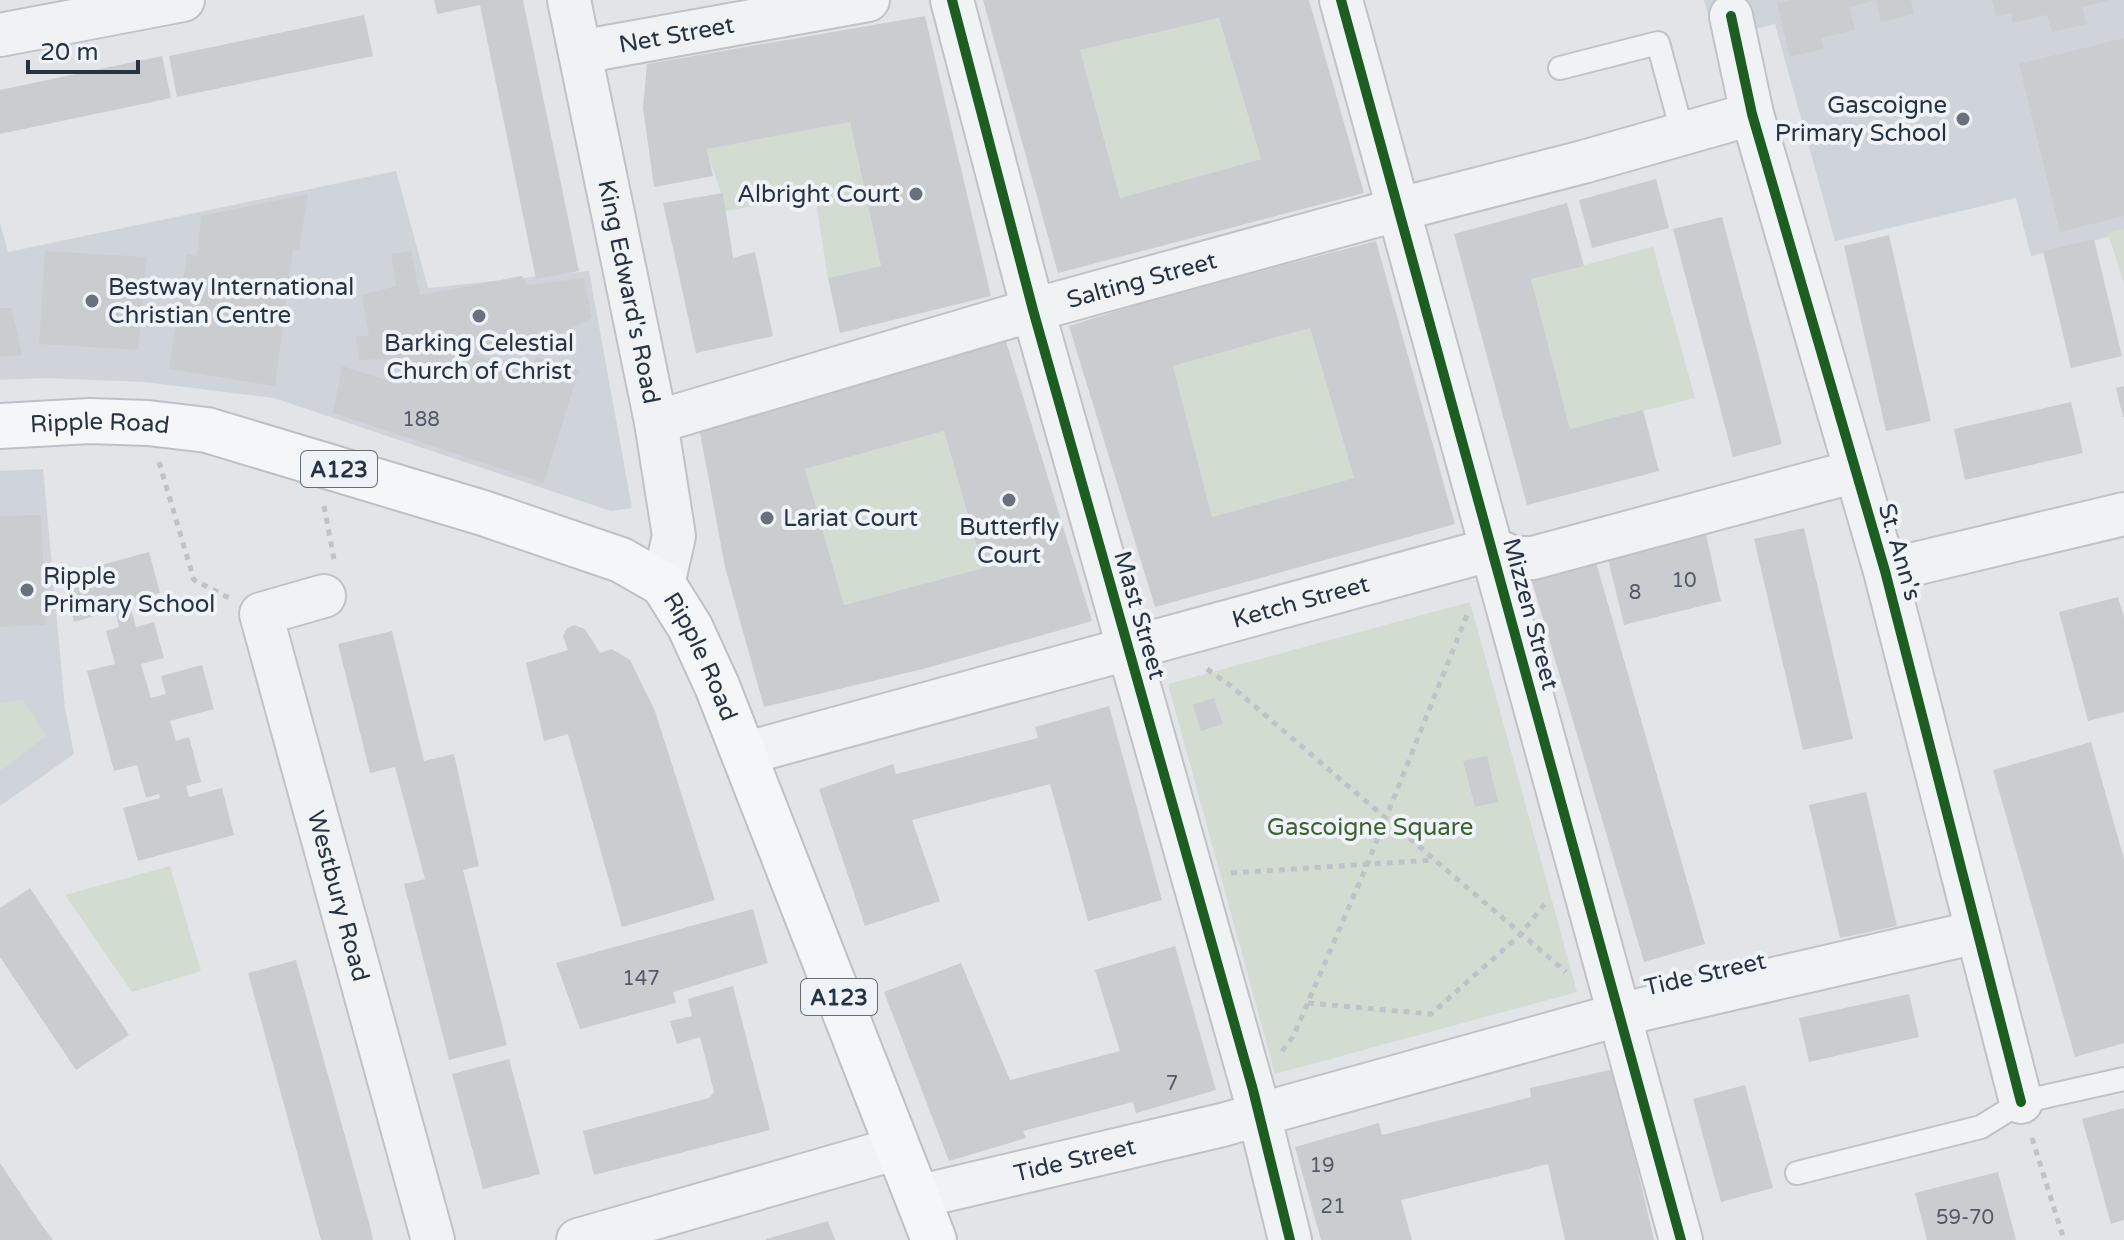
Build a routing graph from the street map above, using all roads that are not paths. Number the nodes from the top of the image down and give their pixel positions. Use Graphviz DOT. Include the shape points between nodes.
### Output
graph roads {
  1 [pos="183,0"];
  2 [pos="569,0"];
  3 [pos="868,0"];
  4 [pos="952,0"];
  5 [pos="1341,0"];
  6 [pos="1731,16"];
  7 [pos="0,35"];
  8 [pos="580,52"];
  9 [pos="1560,68"];
  10 [pos="1752,114"];
  11 [pos="1683,135"];
  12 [pos="1400,209"];
  13 [pos="1033,310"];
  14 [pos="656,422"];
  15 [pos="0,426"];
  16 [pos="1856,471"];
  17 [pos="2124,514"];
  18 [pos="1493,549"];
  19 [pos="1885,571"];
  20 [pos="329,579"];
  21 [pos="663,584"];
  22 [pos="1148,645"];
  23 [pos="743,754"];
  24 [pos="1977,932"];
  25 [pos="1618,1015"];
  26 [pos="2124,1079"];
  27 [pos="1256,1102"];
  28 [pos="2021,1102"];
  29 [pos="898,1148"];
  30 [pos="1797,1173"];
  31 [pos="917,1197"];
  32 [pos="433,1240"];
  33 [pos="578,1240"];
  34 [pos="934,1240"];
  35 [pos="1290,1240"];
  36 [pos="1681,1240"];
  1 -- 7 [label="street"];
  2 -- 8 [label="street, King Edward's Road"];
  3 -- 8 [label="street, Net Street"];
  4 -- 13 [label="street, Mast Street"];
  5 -- 12 [label="street, Mizzen Street"];
  6 -- 10 [label="street, St. Ann's"];
  8 -- 14 [label="street, King Edward's Road"];
  9 -- 11 [label="lane" via="1658,43"];
  10 -- 11 [label="street"];
  10 -- 16 [label="street, St. Ann's"];
  11 -- 12 [label="street, Salting Street"];
  12 -- 13 [label="street, Salting Street"];
  12 -- 18 [label="street, Mizzen Street"];
  13 -- 14 [label="street, Salting Street"];
  13 -- 22 [label="street, Mast Street"];
  14 -- 21 [label="street, King Edward's Road" via="674,536"];
  15 -- 21 [label="main road, Ripple Road / A123" via="90,421 207,430 621,560"];
  16 -- 18 [label="street, Ketch Street" via="1533,558 1514,558"];
  16 -- 19 [label="street, St. Ann's"];
  17 -- 19 [label="street, St. Ann's"];
  18 -- 22 [label="street, Ketch Street"];
  18 -- 25 [label="street, Mizzen Street"];
  19 -- 24 [label="street, St. Ann's"];
  20 -- 32 [label="street, Westbury Road" via="261,614"];
  21 -- 23 [label="main road, Ripple Road / A123" via="690,627"];
  22 -- 23 [label="street, Ketch Street"];
  22 -- 27 [label="street, Mast Street" via="1192,876"];
  23 -- 29 [label="main road, Ripple Road / A123"];
  24 -- 25 [label="street, Tide Street"];
  24 -- 28 [label="street, St. Ann's"];
  25 -- 27 [label="street, Tide Street"];
  25 -- 36 [label="street, Mizzen Street"];
  26 -- 28 [label="lane"];
  27 -- 31 [label="street, Tide Street"];
  27 -- 35 [label="street, Mast Street"];
  28 -- 30 [label="lane" via="1981,1127"];
  29 -- 31 [label="main road, Ripple Road / A123"];
  29 -- 33 [label="street"];
  31 -- 34 [label="main road, Ripple Road / A123"];
}
